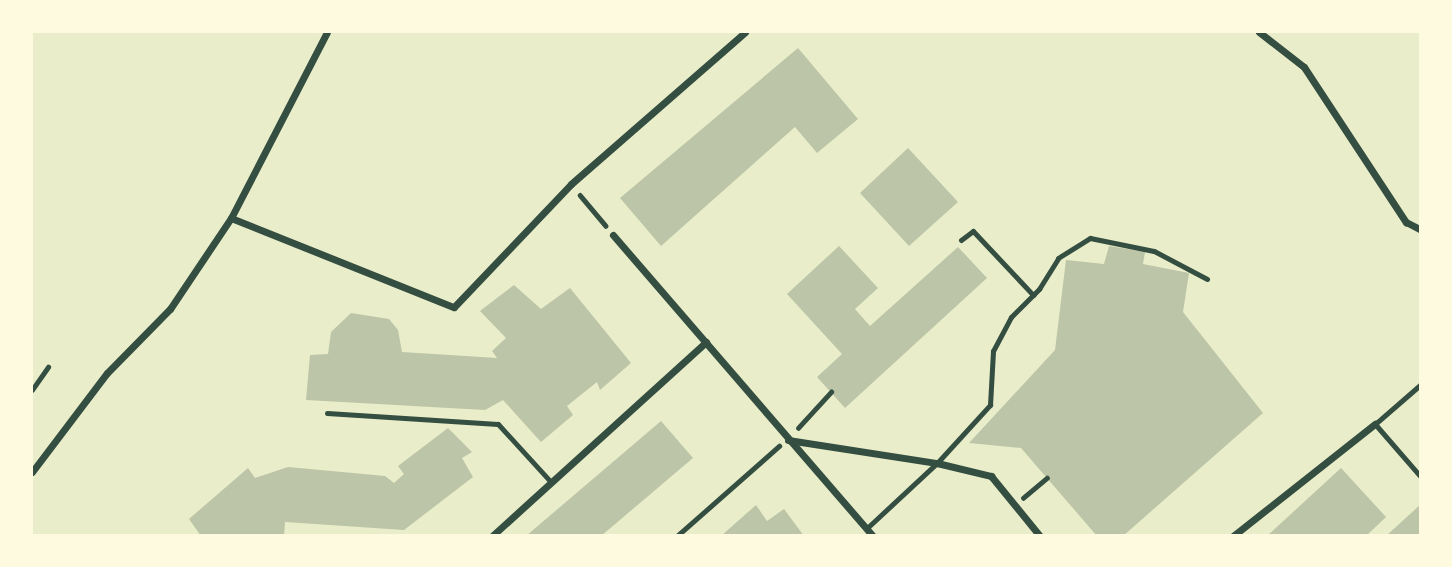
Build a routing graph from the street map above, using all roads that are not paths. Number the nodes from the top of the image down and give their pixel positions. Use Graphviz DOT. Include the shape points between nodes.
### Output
graph roads {
  1 [pos="327,32"];
  2 [pos="745,32"];
  3 [pos="1259,32"];
  4 [pos="231,218"];
  5 [pos="1420,229"];
  6 [pos="613,235"];
  7 [pos="961,240"];
  8 [pos="1207,279"];
  9 [pos="1033,295"];
  10 [pos="706,342"];
  11 [pos="1420,384"];
  12 [pos="327,413"];
  13 [pos="1375,425"];
  14 [pos="787,439"];
  15 [pos="32,453"];
  16 [pos="39,459"];
  17 [pos="937,463"];
  18 [pos="32,472"];
  19 [pos="1420,476"];
  20 [pos="551,482"];
  21 [pos="867,528"];
  22 [pos="492,536"];
  23 [pos="873,536"];
  24 [pos="1040,536"];
  25 [pos="1233,536"];
  1 -- 4 [label="street"];
  2 -- 4 [label="street" via="571,184 454,307"];
  3 -- 5 [label="street" via="1304,67 1406,222"];
  4 -- 16 [label="street" via="170,309 107,373"];
  6 -- 10 [label="street"];
  7 -- 9 [label="lane" via="973,231"];
  8 -- 9 [label="lane" via="1154,251 1090,238 1058,258"];
  9 -- 17 [label="lane" via="1011,317 993,351 990,405"];
  10 -- 14 [label="street"];
  10 -- 20 [label="street"];
  11 -- 13 [label="lane"];
  12 -- 20 [label="lane" via="498,424"];
  13 -- 19 [label="lane"];
  13 -- 25 [label="street"];
  14 -- 17 [label="street"];
  14 -- 21 [label="street"];
  15 -- 16 [label="street"];
  16 -- 18 [label="street"];
  17 -- 21 [label="lane"];
  17 -- 24 [label="street" via="991,477"];
  20 -- 22 [label="street"];
  21 -- 23 [label="street"];
}
